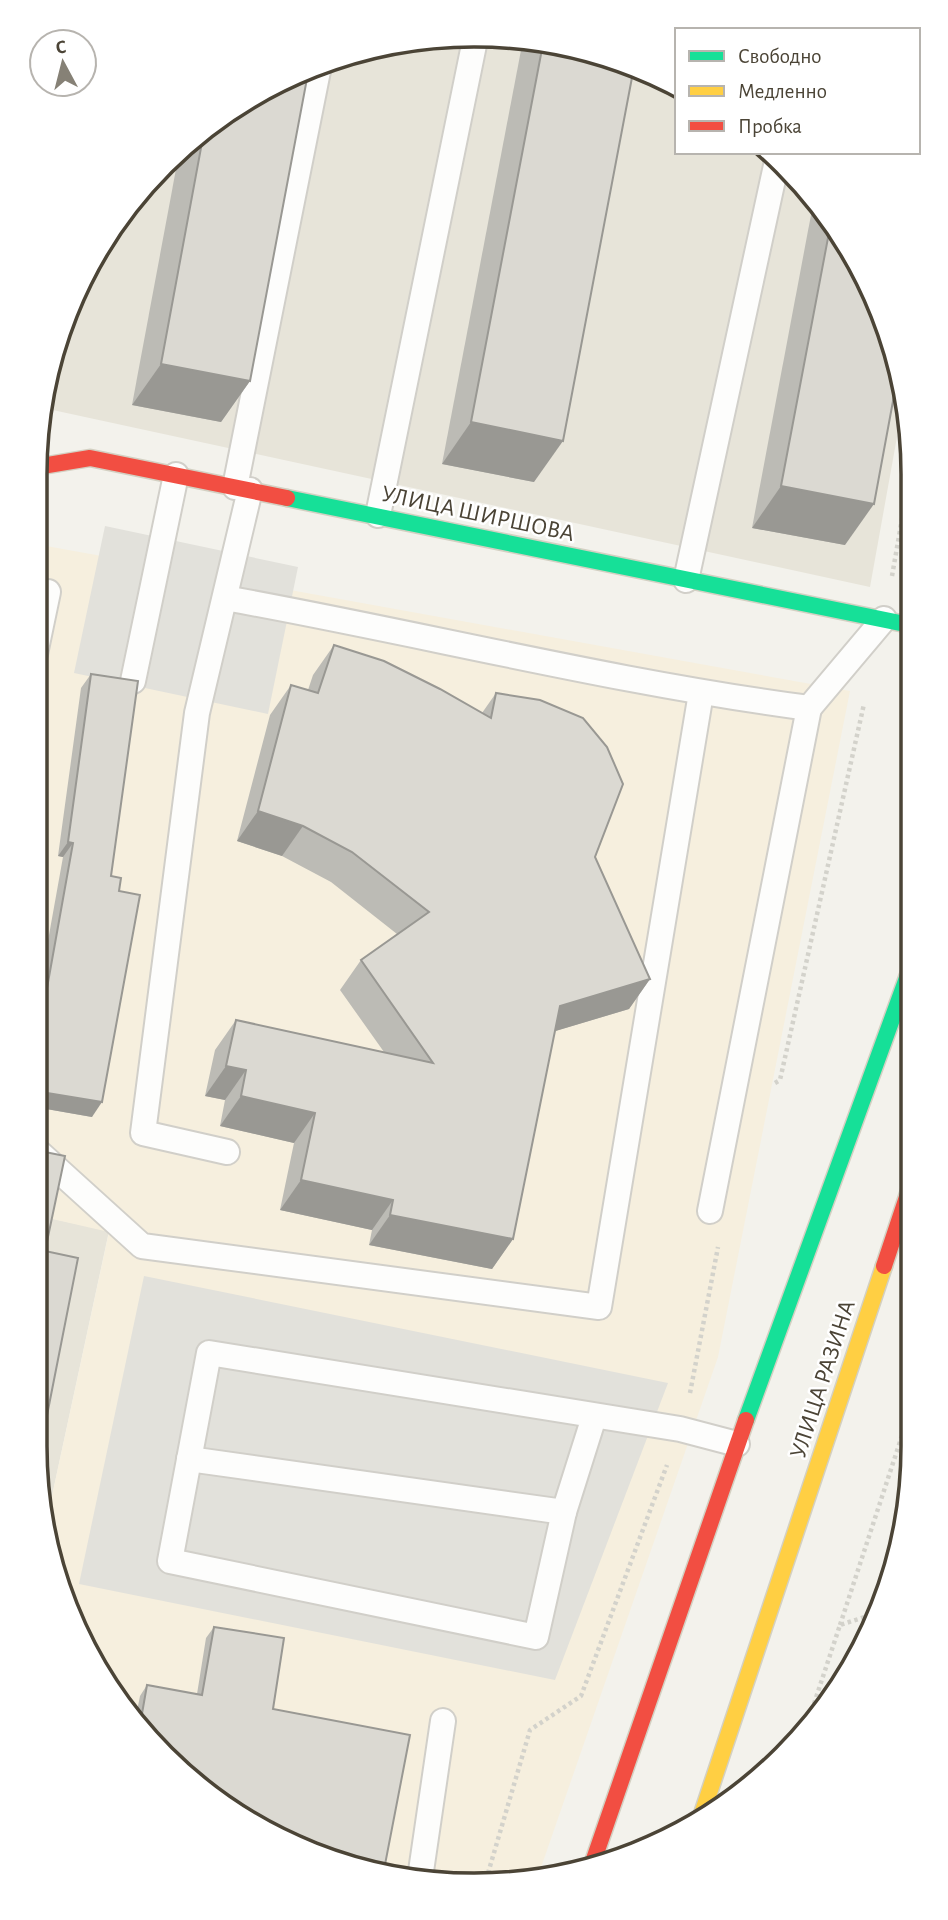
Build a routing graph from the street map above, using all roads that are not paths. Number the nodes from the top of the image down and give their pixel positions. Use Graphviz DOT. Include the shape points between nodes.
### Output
graph roads {
  1 [pos="474,47"];
  2 [pos="317,78"];
  3 [pos="775,171"];
  4 [pos="47,465"];
  5 [pos="176,475"];
  6 [pos="242,488"];
  7 [pos="379,515"];
  8 [pos="686,580"];
  9 [pos="48,592"];
  10 [pos="47,597"];
  11 [pos="225,598"];
  12 [pos="884,619"];
  13 [pos="901,623"];
  14 [pos="134,681"];
  15 [pos="701,693"];
  16 [pos="809,708"];
  17 [pos="901,994"];
  18 [pos="227,1152"];
  19 [pos="47,1160"];
  20 [pos="709,1211"];
  21 [pos="901,1215"];
  22 [pos="594,1417"];
  23 [pos="737,1444"];
  24 [pos="189,1458"];
  25 [pos="564,1512"];
  26 [pos="443,1721"];
  27 [pos="705,1805"];
  28 [pos="596,1855"];
  29 [pos="421,1869"];
  1 -- 7 [label="lane"];
  2 -- 6 [label="lane"];
  3 -- 8 [label="lane"];
  4 -- 5 [label="main road, УЛИЦА ШИРШОВА" via="90,458"];
  5 -- 6 [label="main road, УЛИЦА ШИРШОВА"];
  5 -- 14 [label="lane"];
  6 -- 7 [label="main road, УЛИЦА ШИРШОВА"];
  6 -- 11 [label="lane"];
  7 -- 8 [label="main road, УЛИЦА ШИРШОВА"];
  8 -- 12 [label="main road, УЛИЦА ШИРШОВА"];
  9 -- 10 [label="lane"];
  11 -- 15 [label="lane"];
  11 -- 18 [label="lane" via="197,713 143,1133"];
  12 -- 13 [label="main road, УЛИЦА ШИРШОВА"];
  12 -- 16 [label="lane"];
  15 -- 16 [label="lane"];
  15 -- 19 [label="lane" via="599,1307 142,1246"];
  16 -- 20 [label="lane"];
  17 -- 23 [label="main road"];
  21 -- 27 [label="main road, УЛИЦА РАЗИНА"];
  22 -- 23 [label="lane" via="680,1429"];
  22 -- 24 [label="lane" via="209,1353"];
  22 -- 25 [label="lane"];
  23 -- 28 [label="main road"];
  24 -- 25 [label="lane"];
  24 -- 25 [label="lane" via="170,1561 536,1637"];
  26 -- 29 [label="lane"];
}
